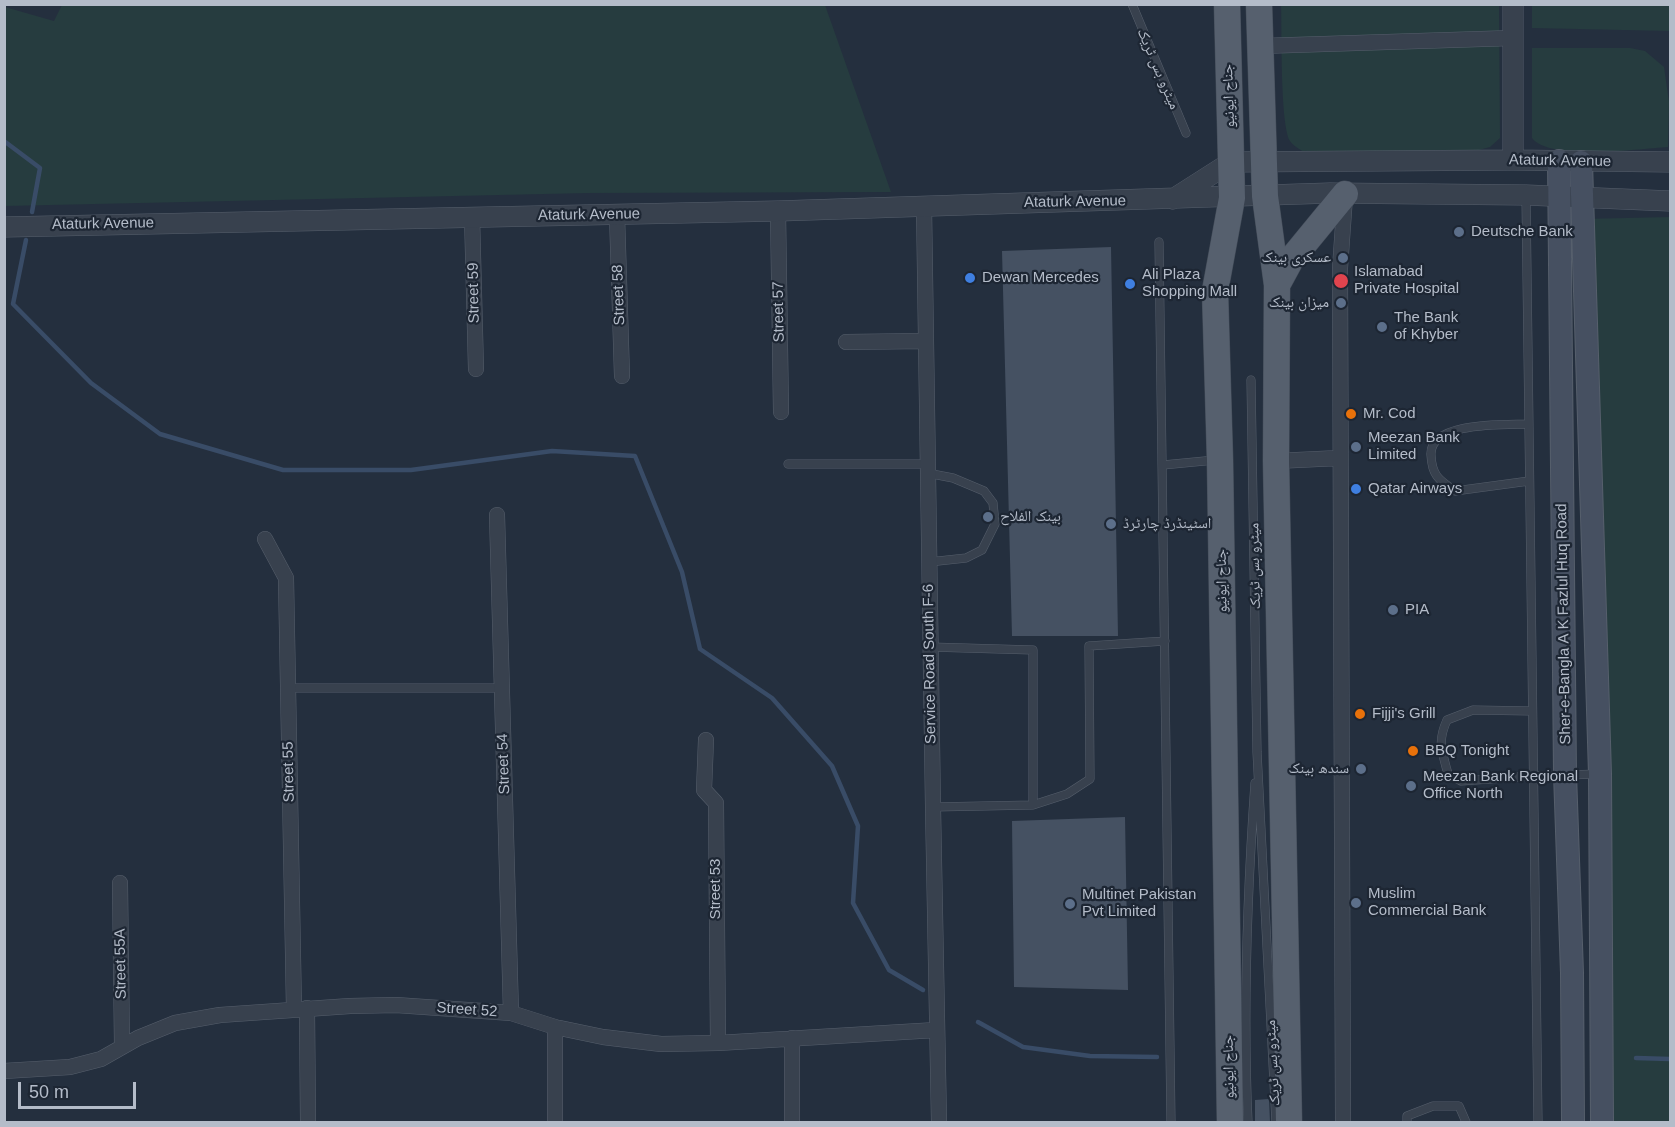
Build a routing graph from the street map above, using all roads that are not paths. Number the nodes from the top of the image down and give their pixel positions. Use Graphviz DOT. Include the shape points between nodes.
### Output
graph roads {
  1 [pos="1132,4"];
  2 [pos="1227,4"];
  3 [pos="1259,4"];
  4 [pos="1512,4"];
  5 [pos="1513,38"];
  6 [pos="1261,46"];
  7 [pos="1186,133"];
  8 [pos="1513,160"];
  9 [pos="1570,161"];
  10 [pos="1231,162"];
  11 [pos="1264,162"];
  12 [pos="1671,162"];
  13 [pos="1345,194"];
  14 [pos="1526,195"];
  15 [pos="1265,196"];
  16 [pos="1232,198"];
  17 [pos="1571,198"];
  18 [pos="1173,199"];
  19 [pos="1671,201"];
  20 [pos="924,206"];
  21 [pos="778,211"];
  22 [pos="616,215"];
  23 [pos="472,216"];
  24 [pos="4,227"];
  25 [pos="1159,242"];
  26 [pos="1276,285"];
  27 [pos="925,341"];
  28 [pos="846,342"];
  29 [pos="476,369"];
  30 [pos="622,376"];
  31 [pos="1251,380"];
  32 [pos="781,412"];
  33 [pos="1528,424"];
  34 [pos="1340,458"];
  35 [pos="1220,460"];
  36 [pos="1276,461"];
  37 [pos="788,464"];
  38 [pos="1163,465"];
  39 [pos="927,469"];
  40 [pos="1529,481"];
  41 [pos="497,515"];
  42 [pos="265,539"];
  43 [pos="929,562"];
  44 [pos="1165,641"];
  45 [pos="930,647"];
  46 [pos="288,688"];
  47 [pos="502,688"];
  48 [pos="1532,711"];
  49 [pos="705,740"];
  50 [pos="1257,752"];
  51 [pos="1566,774"];
  52 [pos="1600,774"];
  53 [pos="1533,776"];
  54 [pos="1034,805"];
  55 [pos="933,807"];
  56 [pos="120,883"];
  57 [pos="301,1009"];
  58 [pos="512,1013"];
  59 [pos="555,1027"];
  60 [pos="936,1030"];
  61 [pos="792,1038"];
  62 [pos="718,1043"];
  63 [pos="122,1046"];
  64 [pos="4,1071"];
  65 [pos="308,1122"];
  66 [pos="555,1122"];
  67 [pos="792,1122"];
  68 [pos="939,1122"];
  69 [pos="1171,1122"];
  70 [pos="1230,1122"];
  71 [pos="1248,1122"];
  72 [pos="1276,1122"];
  73 [pos="1288,1122"];
  74 [pos="1343,1122"];
  75 [pos="1407,1122"];
  76 [pos="1466,1122"];
  77 [pos="1538,1122"];
  78 [pos="1573,1122"];
  79 [pos="1602,1122"];
  1 -- 7 [label="lane, میٹرو بس ٹریک"];
  2 -- 10 [label="main road, جناح ایونیو"];
  3 -- 6 [label="main road"];
  4 -- 5 [label="street"];
  5 -- 6 [label="street"];
  5 -- 8 [label="street"];
  6 -- 11 [label="main road"];
  8 -- 9 [label="street, Ataturk Avenue"];
  8 -- 11 [label="street, Ataturk Avenue"];
  9 -- 12 [label="street, Ataturk Avenue"];
  9 -- 17 [label="main road, Sher-e-Bangla A K Fazlul Huq Road"];
  10 -- 11 [label="street, Ataturk Avenue"];
  10 -- 16 [label="main road, جناح ایونیو"];
  10 -- 18 [label="street"];
  11 -- 15 [label="main road"];
  13 -- 14 [label="street, Ataturk Avenue"];
  13 -- 15 [label="street, Ataturk Avenue"];
  13 -- 26 [label="main road" via="1297,252"];
  13 -- 34 [label="street" via="1340,268"];
  14 -- 17 [label="street, Ataturk Avenue"];
  14 -- 33 [label="lane"];
  15 -- 16 [label="street, Ataturk Avenue"];
  15 -- 26 [label="main road"];
  16 -- 18 [label="street, Ataturk Avenue"];
  16 -- 35 [label="main road, جناح ایونیو" via="1215,291"];
  17 -- 19 [label="street, Ataturk Avenue"];
  17 -- 51 [label="main road, Sher-e-Bangla A K Fazlul Huq Road"];
  17 -- 52 [label="main road, Sher-e-Bangla A K Fazlul Huq Road"];
  18 -- 20 [label="street, Ataturk Avenue"];
  20 -- 21 [label="street, Ataturk Avenue"];
  20 -- 27 [label="street, Service Road South F-6"];
  21 -- 22 [label="street, Ataturk Avenue"];
  21 -- 32 [label="street, Street 57"];
  22 -- 23 [label="street, Ataturk Avenue"];
  22 -- 30 [label="street, Street 58"];
  23 -- 24 [label="street, Ataturk Avenue"];
  23 -- 29 [label="street, Street 59"];
  25 -- 38 [label="lane"];
  26 -- 36 [label="main road"];
  27 -- 28 [label="street"];
  27 -- 39 [label="street, Service Road South F-6"];
  31 -- 50 [label="lane, میٹرو بس ٹریک"];
  33 -- 40 [label="lane"];
  33 -- 40 [label="lane" via="1449,431 1430,449 1432,469 1438,479 1455,491"];
  34 -- 36 [label="street"];
  34 -- 74 [label="street"];
  35 -- 38 [label="lane"];
  35 -- 70 [label="main road, جناح ایونیو"];
  36 -- 73 [label="main road"];
  37 -- 39 [label="lane"];
  38 -- 44 [label="lane"];
  39 -- 43 [label="street, Service Road South F-6"];
  39 -- 43 [label="lane" via="984,491 993,503 995,524 982,550 966,558"];
  40 -- 48 [label="lane"];
  41 -- 47 [label="street, Street 54"];
  42 -- 46 [label="street, Street 55" via="286,578"];
  43 -- 45 [label="street, Service Road South F-6"];
  44 -- 54 [label="lane" via="1089,646 1090,778 1067,794"];
  44 -- 69 [label="lane"];
  45 -- 54 [label="lane" via="1033,650"];
  45 -- 55 [label="street, Service Road South F-6"];
  46 -- 47 [label="lane"];
  46 -- 57 [label="street, Street 55"];
  47 -- 58 [label="street, Street 54"];
  48 -- 53 [label="lane"];
  48 -- 53 [label="lane" via="1473,710 1447,720 1441,734 1448,774 1461,781"];
  49 -- 62 [label="street, Street 53" via="704,790 716,803"];
  50 -- 71 [label="lane, میٹرو بس ٹریک" via="1249,884 1245,1058"];
  50 -- 72 [label="lane, میٹرو بس ٹریک"];
  51 -- 52 [label="lane"];
  51 -- 53 [label="lane"];
  51 -- 78 [label="main road, Sher-e-Bangla A K Fazlul Huq Road"];
  52 -- 79 [label="main road, Sher-e-Bangla A K Fazlul Huq Road"];
  53 -- 77 [label="lane"];
  54 -- 55 [label="lane"];
  55 -- 60 [label="street, Service Road South F-6"];
  56 -- 63 [label="street, Street 55A"];
  57 -- 58 [label="street, Street 52" via="396,1005"];
  57 -- 63 [label="street, Street 52" via="175,1023"];
  57 -- 65 [label="street, Street 55"];
  58 -- 59 [label="street, Street 52"];
  59 -- 62 [label="street, Street 52" via="661,1044"];
  59 -- 66 [label="street"];
  60 -- 61 [label="street, Street 52"];
  60 -- 68 [label="street, Service Road South F-6"];
  61 -- 62 [label="street, Street 52"];
  61 -- 67 [label="street"];
  63 -- 64 [label="street, Street 52" via="100,1059 70,1067"];
  75 -- 76 [label="lane" via="1407,1116 1433,1106 1459,1106"];
}
